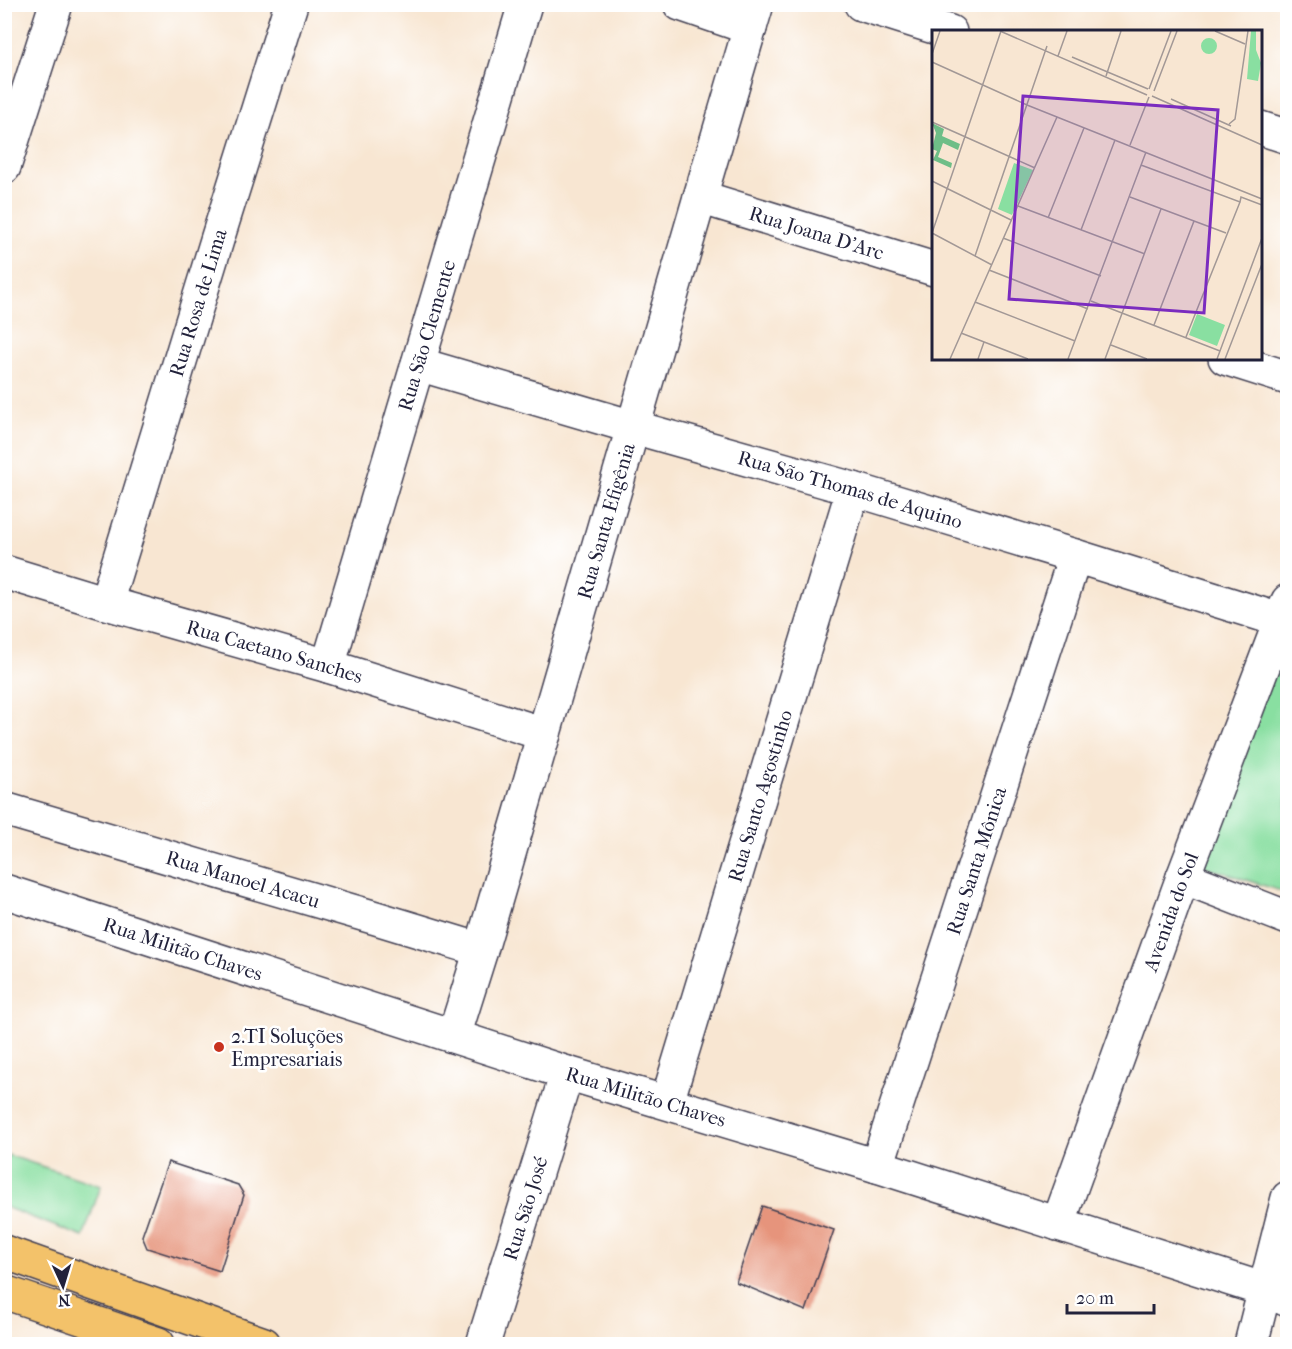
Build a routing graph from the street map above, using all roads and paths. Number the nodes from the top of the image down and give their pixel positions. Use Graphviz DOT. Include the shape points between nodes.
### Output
graph roads {
  1 [pos="56,4"];
  2 [pos="291,4"];
  3 [pos="525,4"];
  4 [pos="680,4"];
  5 [pos="861,4"];
  6 [pos="754,16"];
  7 [pos="944,30"];
  8 [pos="1262,129"];
  9 [pos="1287,137"];
  10 [pos="4,167"];
  11 [pos="700,197"];
  12 [pos="932,269"];
  13 [pos="1231,360"];
  14 [pos="418,364"];
  15 [pos="1287,378"];
  16 [pos="633,427"];
  17 [pos="853,489"];
  18 [pos="1075,556"];
  19 [pos="4,572"];
  20 [pos="106,603"];
  21 [pos="1284,611"];
  22 [pos="328,666"];
  23 [pos="544,734"];
  24 [pos="4,809"];
  25 [pos="1183,877"];
  26 [pos="4,891"];
  27 [pos="1287,918"];
  28 [pos="481,950"];
  29 [pos="454,1036"];
  30 [pos="567,1072"];
  31 [pos="667,1102"];
  32 [pos="877,1166"];
  33 [pos="1287,1198"];
  34 [pos="1058,1224"];
  35 [pos="4,1251"];
  36 [pos="4,1292"];
  37 [pos="1276,1295"];
  38 [pos="158,1344"];
  39 [pos="264,1344"];
  40 [pos="483,1344"];
  41 [pos="1251,1344"];
  1 -- 10 [label="street"];
  2 -- 20 [label="street, Rua Rosa de Lima"];
  3 -- 14 [label="street, Rua São Clemente"];
  4 -- 6 [label="street"];
  5 -- 7 [label="street"];
  6 -- 11 [label="street, Rua Santa Efigênia"];
  8 -- 9 [label="street"];
  11 -- 12 [label="street, Rua Joana D'Arc"];
  11 -- 16 [label="street, Rua Santa Efigênia"];
  13 -- 15 [label="street"];
  14 -- 16 [label="street, Rua São Thomas de Aquino"];
  14 -- 22 [label="street, Rua São Clemente"];
  16 -- 17 [label="street, Rua São Thomas de Aquino"];
  16 -- 23 [label="street, Rua Santa Efigênia"];
  17 -- 18 [label="street, Rua São Thomas de Aquino"];
  17 -- 31 [label="street, Rua Santo Agostinho"];
  18 -- 21 [label="street, Rua São Thomas de Aquino"];
  18 -- 32 [label="street, Rua Santa Mônica"];
  19 -- 20 [label="street, Rua Caetano Sanches"];
  20 -- 22 [label="street, Rua Caetano Sanches"];
  21 -- 25 [label="street, Avenida do Sol"];
  22 -- 23 [label="street, Rua Caetano Sanches"];
  23 -- 28 [label="street, Rua Santa Efigênia"];
  24 -- 28 [label="street, Rua Manoel Acacu"];
  25 -- 27 [label="street"];
  25 -- 34 [label="street, Avenida do Sol"];
  26 -- 29 [label="street, Rua Militão Chaves"];
  28 -- 29 [label="street, Rua Santa Efigênia"];
  29 -- 30 [label="street, Rua Militão Chaves"];
  30 -- 31 [label="street, Rua Militão Chaves"];
  30 -- 40 [label="street, Rua São José"];
  31 -- 32 [label="street, Rua Militão Chaves"];
  32 -- 34 [label="street, Rua Militão Chaves"];
  33 -- 37 [label="street"];
  34 -- 37 [label="street, Rua Militão Chaves"];
  35 -- 39 [label="main road"];
  36 -- 38 [label="main road"];
  37 -- 41 [label="street"];
}
